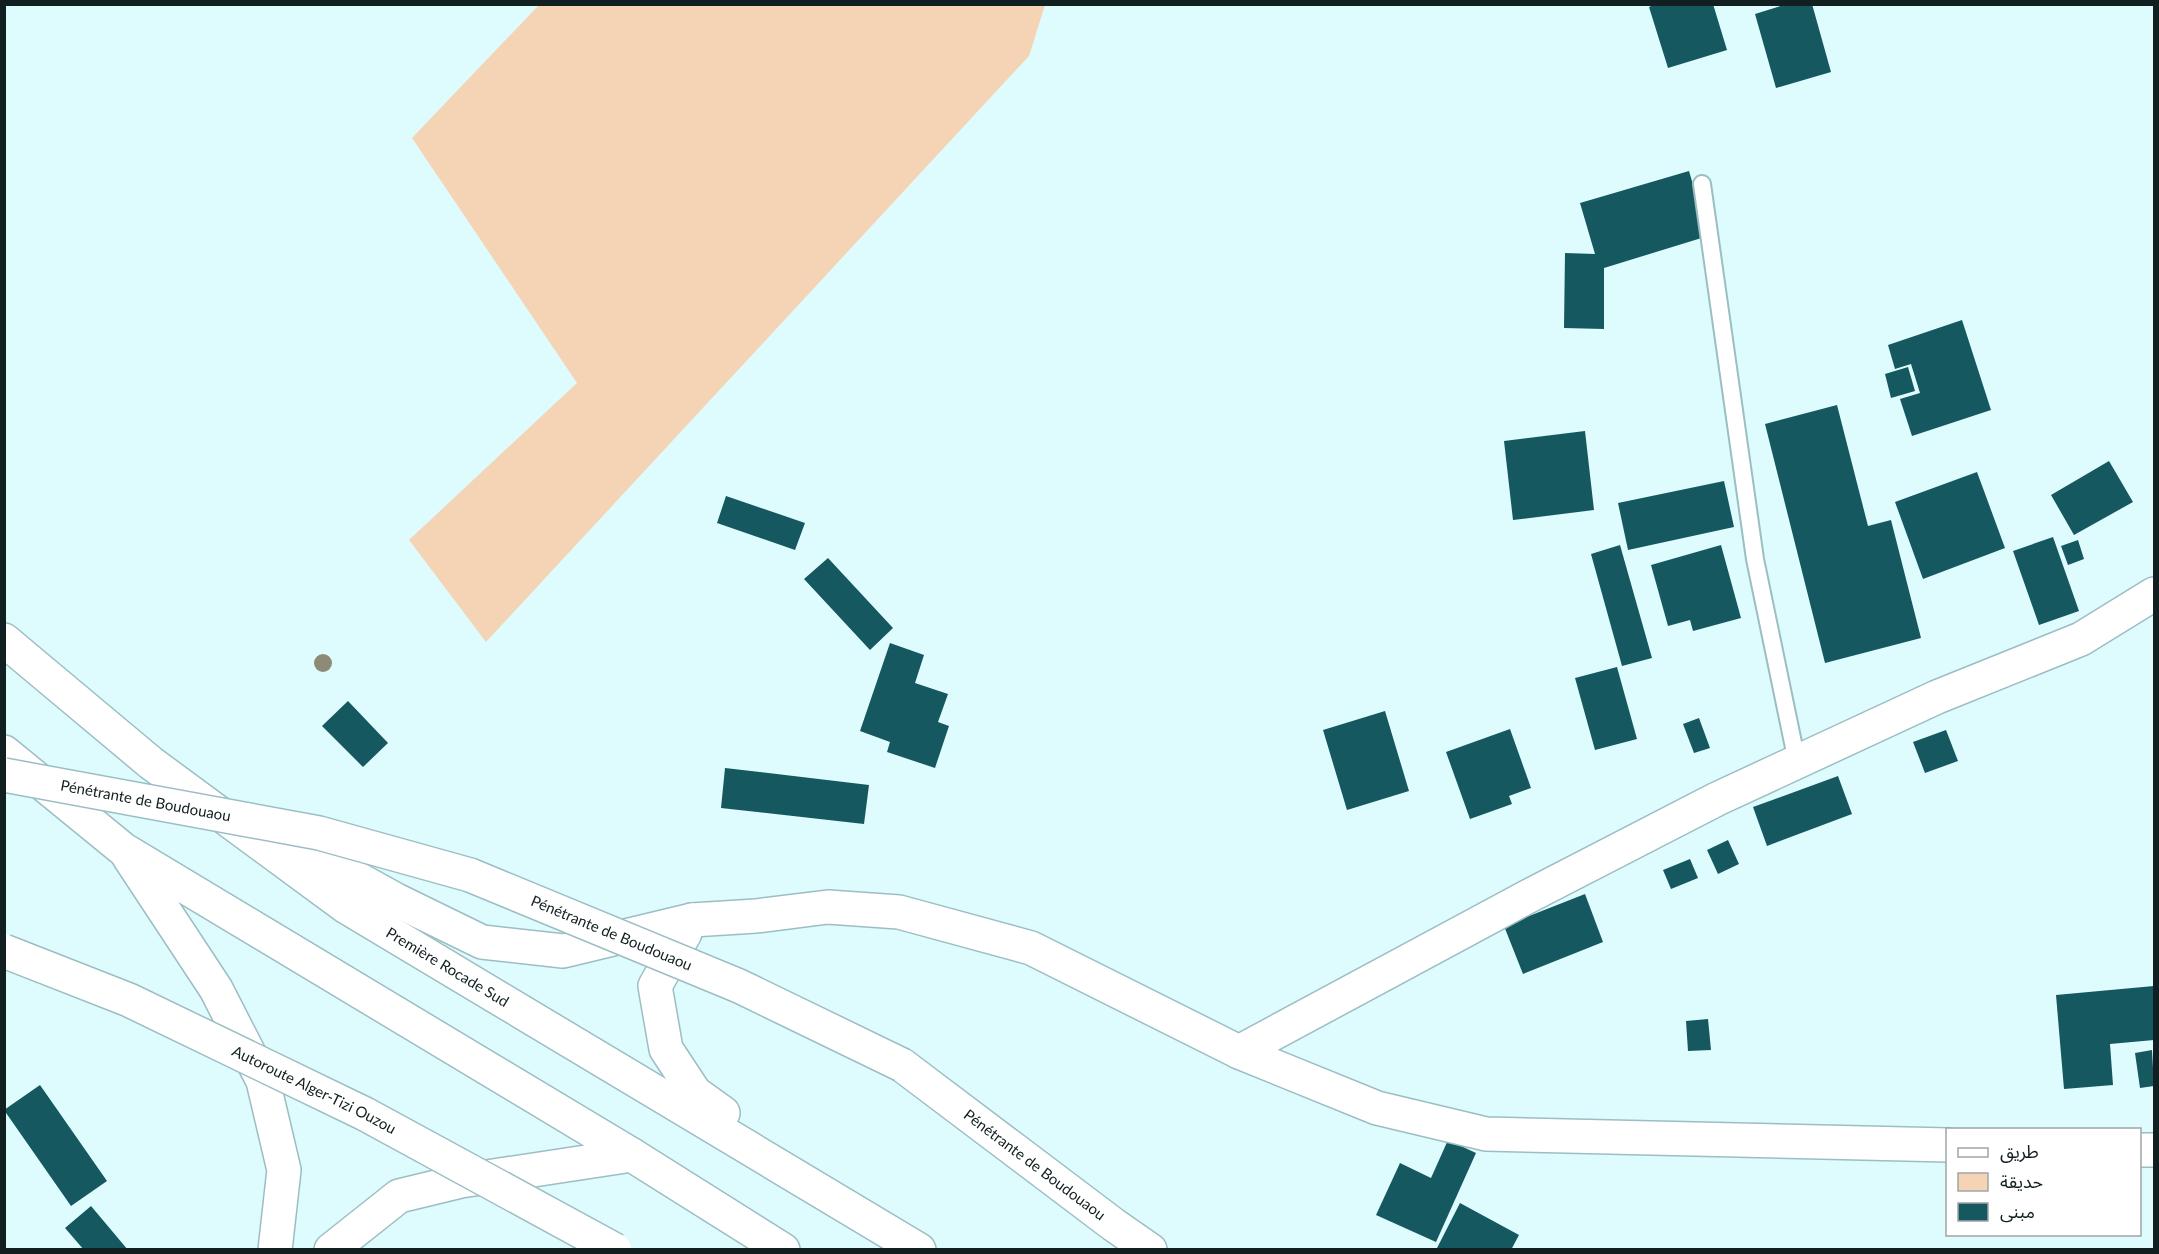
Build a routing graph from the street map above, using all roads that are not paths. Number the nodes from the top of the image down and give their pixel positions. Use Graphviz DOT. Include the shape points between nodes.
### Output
graph roads {
  1 [pos="1702,184"];
  2 [pos="2154,594"];
  3 [pos="4,640"];
  4 [pos="4,752"];
  5 [pos="1797,762"];
  6 [pos="151,763"];
  7 [pos="4,775"];
  8 [pos="124,850"];
  9 [pos="692,920"];
  10 [pos="4,951"];
  11 [pos="1239,1052"];
  12 [pos="1946,1145"];
  13 [pos="632,1155"];
  14 [pos="879,1224"];
  15 [pos="275,1250"];
  16 [pos="332,1250"];
  17 [pos="615,1250"];
  18 [pos="783,1250"];
  19 [pos="919,1250"];
  20 [pos="1150,1250"];
  1 -- 5 [label="lane" via="1755,559"];
  2 -- 5 [label="main road" via="2081,639 1937,697"];
  3 -- 6 [label="main road, Première Rocade Sud"];
  4 -- 8 [label="main road"];
  5 -- 11 [label="main road" via="1527,897"];
  6 -- 9 [label="main road" via="396,900 482,942 563,951"];
  6 -- 14 [label="main road, Première Rocade Sud" via="345,906"];
  7 -- 20 [label="main road, Pénétrante de Boudouaou, bridge" via="319,833 470,875 739,986 902,1065"];
  8 -- 13 [label="main road"];
  8 -- 15 [label="main road" via="216,989 263,1081 284,1170"];
  9 -- 11 [label="main road" via="828,907 898,912 1031,948"];
  9 -- 14 [label="main road" via="655,986 666,1049 695,1093"];
  10 -- 17 [label="main road, Autoroute Alger-Tizi Ouzou, bridge" via="129,1000 354,1109"];
  11 -- 12 [label="main road" via="1377,1108 1486,1134"];
  13 -- 16 [label="main road" via="461,1181 399,1196"];
  13 -- 18 [label="main road"];
  14 -- 19 [label="main road, Première Rocade Sud"];
}
